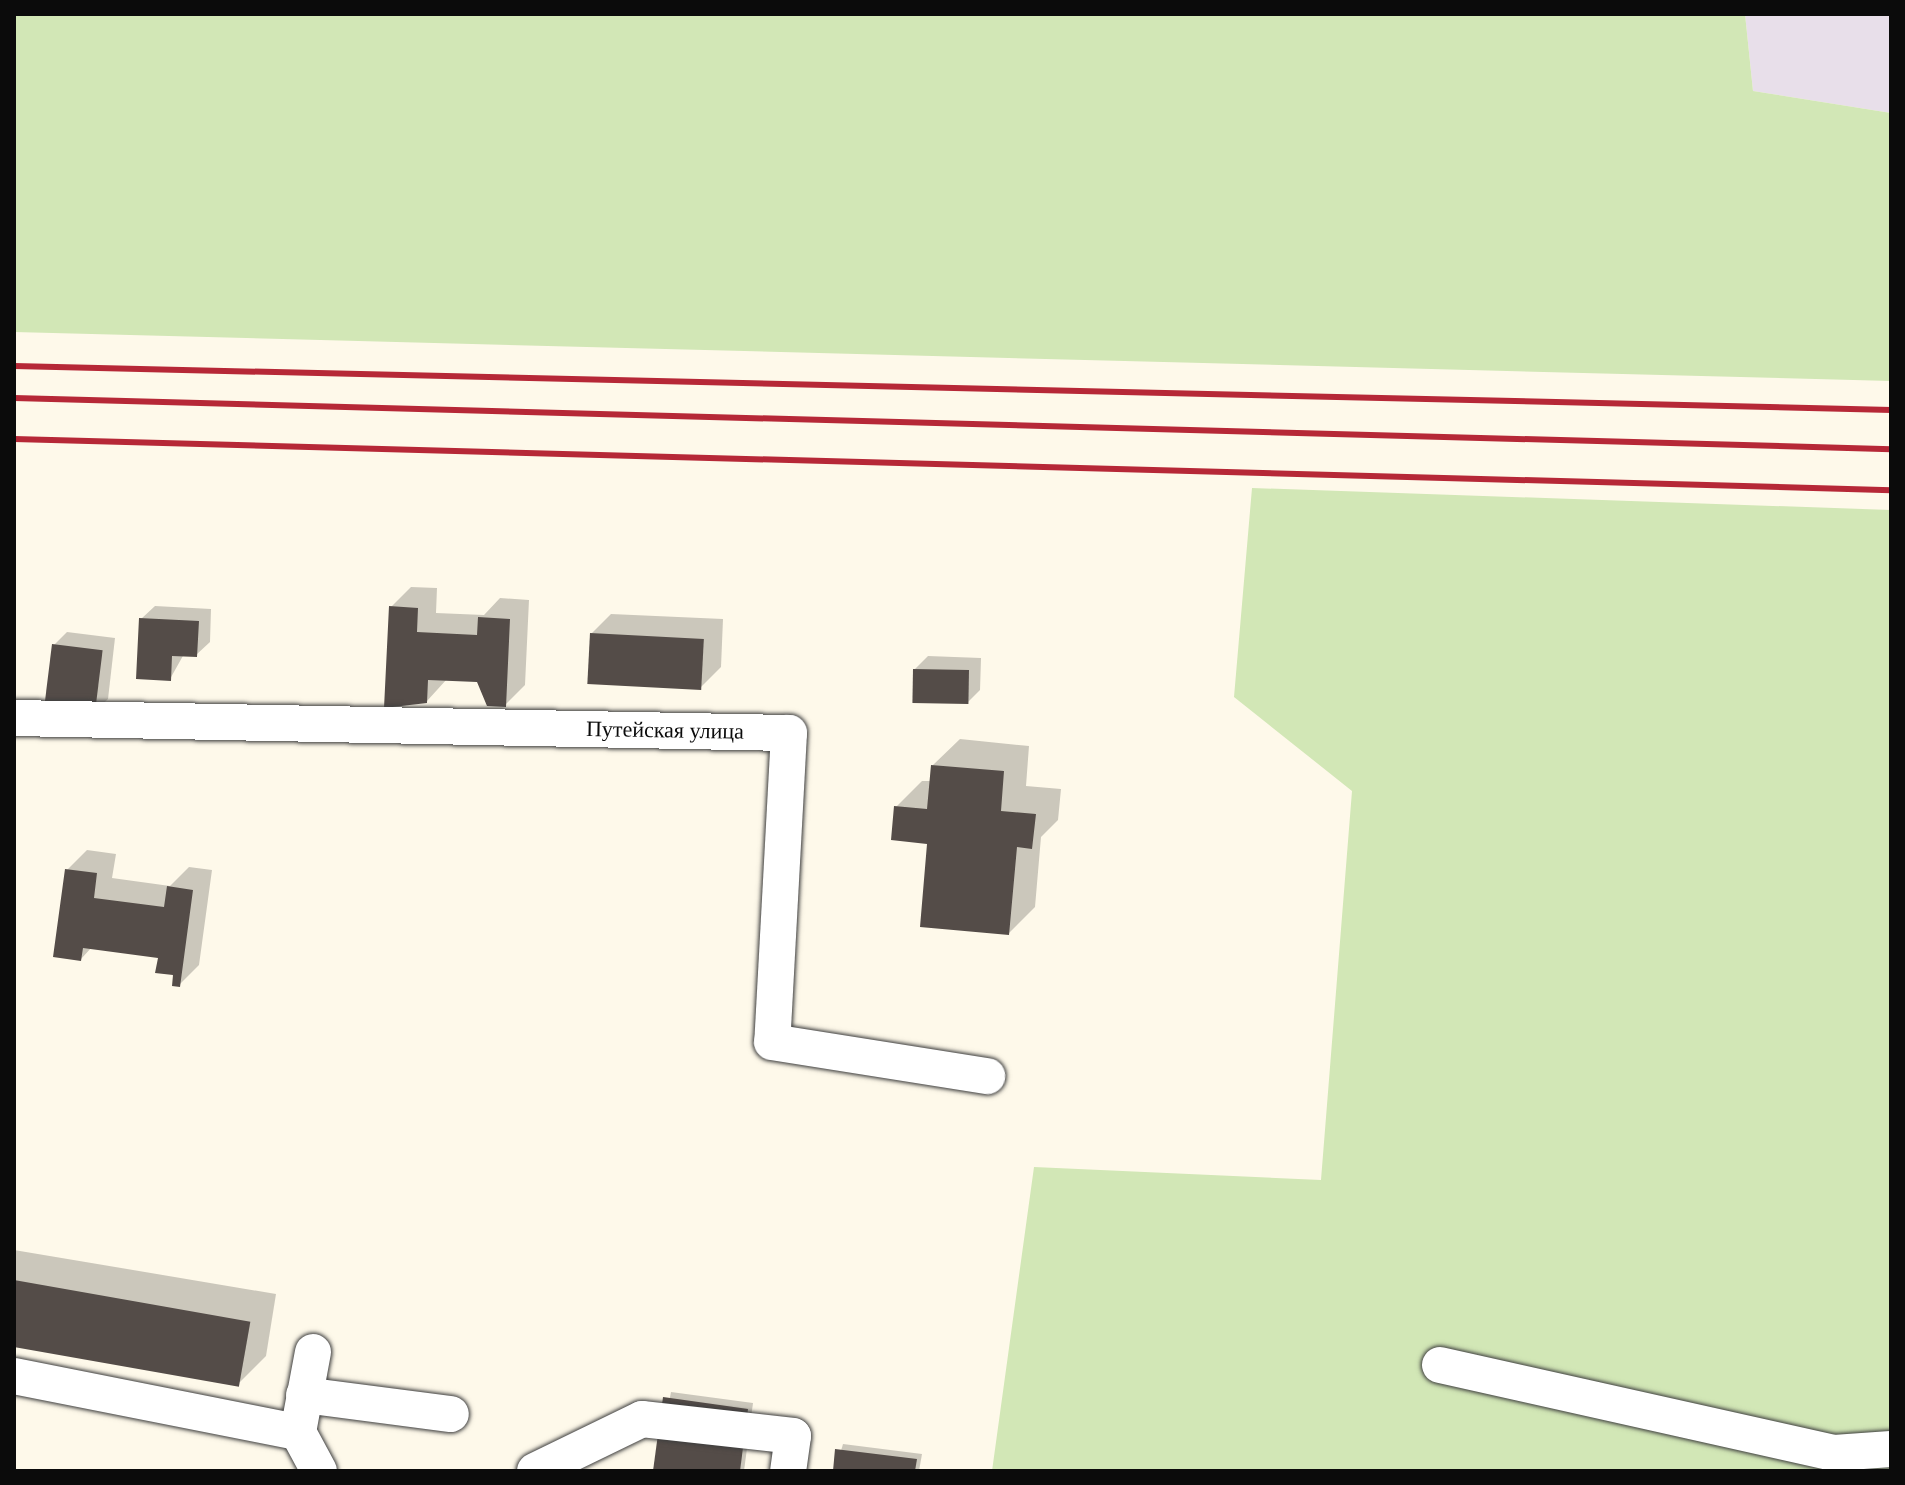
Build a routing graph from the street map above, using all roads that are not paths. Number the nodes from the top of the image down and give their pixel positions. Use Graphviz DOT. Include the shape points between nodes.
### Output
graph roads {
  1 [pos="14,718"];
  2 [pos="987,1076"];
  3 [pos="313,1352"];
  4 [pos="1440,1365"];
  5 [pos="14,1376"];
  6 [pos="304,1395"];
  7 [pos="451,1414"];
  8 [pos="298,1432"];
  9 [pos="1891,1449"];
  10 [pos="319,1471"];
  11 [pos="535,1471"];
  12 [pos="788,1471"];
  1 -- 2 [label="street, Путейская улица" via="789,733 772,1042"];
  3 -- 6 [label="street"];
  4 -- 9 [label="street" via="1834,1453"];
  5 -- 8 [label="street"];
  6 -- 7 [label="street"];
  6 -- 8 [label="street"];
  8 -- 10 [label="street"];
  11 -- 12 [label="street" via="642,1419 793,1436"];
}
